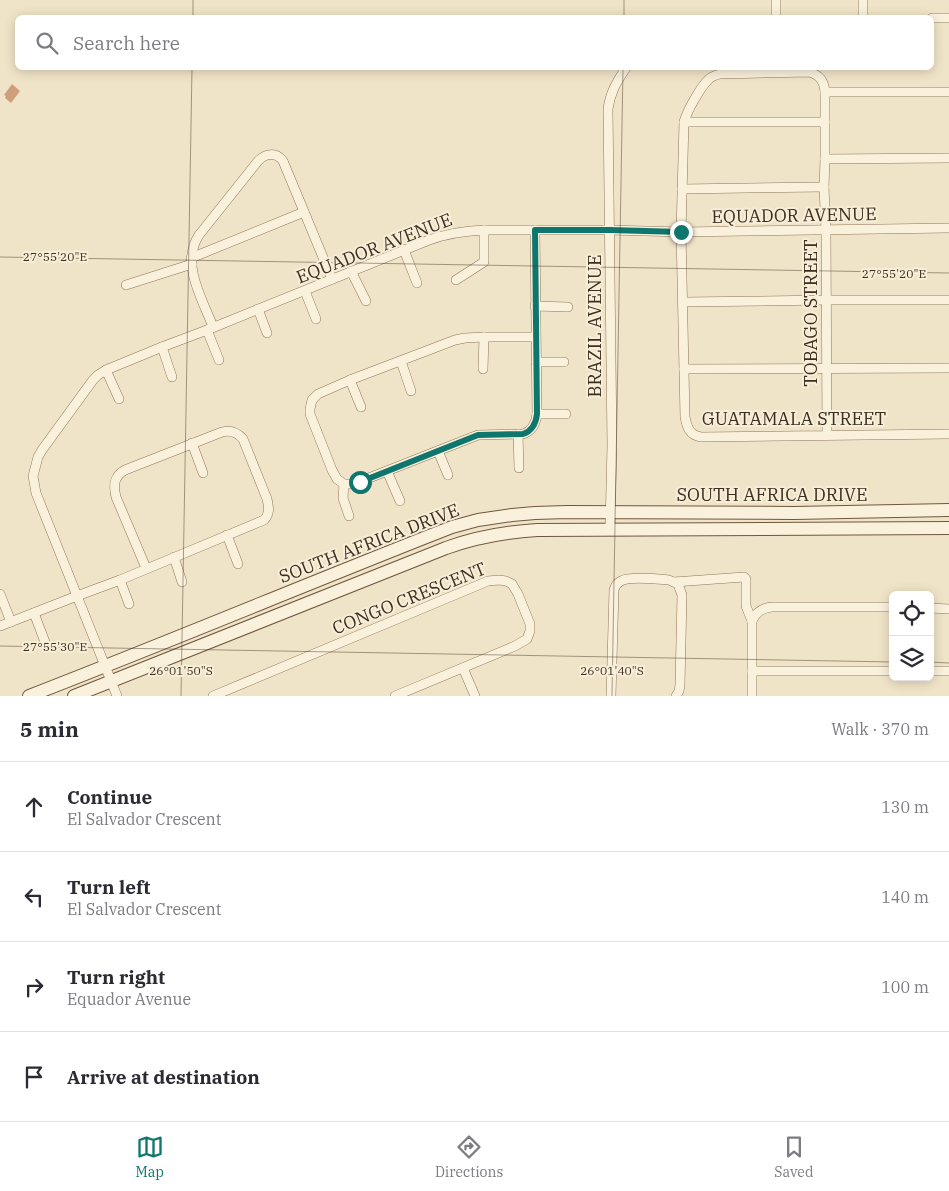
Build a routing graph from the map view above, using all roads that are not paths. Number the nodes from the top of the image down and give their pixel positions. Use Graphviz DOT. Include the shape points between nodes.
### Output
graph roads {
  1 [pos="776,0"];
  2 [pos="863,0"];
  3 [pos="776,15"];
  4 [pos="863,15"];
  5 [pos="934,18"];
  6 [pos="949,18"];
  7 [pos="625,70"];
  8 [pos="825,92"];
  9 [pos="949,92"];
  10 [pos="684,122"];
  11 [pos="825,122"];
  12 [pos="949,158"];
  13 [pos="825,159"];
  14 [pos="824,187"];
  15 [pos="682,189"];
  16 [pos="304,212"];
  17 [pos="949,228"];
  18 [pos="484,230"];
  19 [pos="535,230"];
  20 [pos="610,230"];
  21 [pos="826,231"];
  22 [pos="681,232"];
  23 [pos="404,250"];
  24 [pos="192,261"];
  25 [pos="352,271"];
  26 [pos="332,279"];
  27 [pos="456,280"];
  28 [pos="417,283"];
  29 [pos="126,285"];
  30 [pos="305,291"];
  31 [pos="827,300"];
  32 [pos="949,300"];
  33 [pos="366,301"];
  34 [pos="684,302"];
  35 [pos="536,306"];
  36 [pos="568,307"];
  37 [pos="258,309"];
  38 [pos="316,319"];
  39 [pos="210,329"];
  40 [pos="267,333"];
  41 [pos="484,337"];
  42 [pos="536,337"];
  43 [pos="162,347"];
  44 [pos="219,360"];
  45 [pos="401,361"];
  46 [pos="536,362"];
  47 [pos="564,362"];
  48 [pos="826,368"];
  49 [pos="949,368"];
  50 [pos="483,369"];
  51 [pos="684,369"];
  52 [pos="106,370"];
  53 [pos="172,378"];
  54 [pos="350,380"];
  55 [pos="411,392"];
  56 [pos="119,399"];
  57 [pos="361,407"];
  58 [pos="537,414"];
  59 [pos="566,414"];
  60 [pos="518,434"];
  61 [pos="949,434"];
  62 [pos="827,435"];
  63 [pos="192,443"];
  64 [pos="438,451"];
  65 [pos="518,468"];
  66 [pos="387,472"];
  67 [pos="203,473"];
  68 [pos="448,475"];
  69 [pos="344,484"];
  70 [pos="400,501"];
  71 [pos="949,510"];
  72 [pos="610,512"];
  73 [pos="349,516"];
  74 [pos="949,528"];
  75 [pos="610,529"];
  76 [pos="227,535"];
  77 [pos="174,557"];
  78 [pos="238,564"];
  79 [pos="146,568"];
  80 [pos="120,580"];
  81 [pos="182,582"];
  82 [pos="674,582"];
  83 [pos="0,594"];
  84 [pos="77,596"];
  85 [pos="129,604"];
  86 [pos="889,607"];
  87 [pos="934,608"];
  88 [pos="949,609"];
  89 [pos="34,613"];
  90 [pos="752,621"];
  91 [pos="12,622"];
  92 [pos="0,626"];
  93 [pos="45,642"];
  94 [pos="104,667"];
  95 [pos="463,668"];
  96 [pos="752,671"];
  97 [pos="889,671"];
  98 [pos="934,671"];
  99 [pos="949,671"];
  100 [pos="110,681"];
  101 [pos="29,696"];
  102 [pos="74,696"];
  103 [pos="117,696"];
  104 [pos="213,696"];
  105 [pos="395,696"];
  106 [pos="475,696"];
  107 [pos="611,696"];
  108 [pos="676,696"];
  109 [pos="752,696"];
  1 -- 3 [label="street"];
  2 -- 4 [label="street"];
  5 -- 6 [label="street"];
  7 -- 20 [label="street, BRAZIL AVENUE" via="614,86 609,103"];
  8 -- 9 [label="street"];
  8 -- 10 [label="street" via="821,78 809,72 720,74 708,79"];
  8 -- 11 [label="street, TOBAGO STREET"];
  10 -- 11 [label="street"];
  10 -- 15 [label="street"];
  11 -- 13 [label="street, TOBAGO STREET"];
  12 -- 13 [label="street"];
  13 -- 14 [label="street, TOBAGO STREET"];
  14 -- 15 [label="street"];
  14 -- 21 [label="street, TOBAGO STREET"];
  15 -- 22 [label="street"];
  16 -- 24 [label="street"];
  16 -- 24 [label="street" via="283,161 273,154 265,156 194,242"];
  16 -- 26 [label="street"];
  17 -- 21 [label="street, EQUADOR AVENUE"];
  18 -- 19 [label="street, EQUADOR AVENUE"];
  18 -- 23 [label="street, EQUADOR AVENUE" via="448,234"];
  18 -- 27 [label="street" via="484,262"];
  19 -- 20 [label="street, EQUADOR AVENUE"];
  19 -- 35 [label="street"];
  20 -- 22 [label="street, EQUADOR AVENUE"];
  20 -- 72 [label="street, BRAZIL AVENUE"];
  21 -- 22 [label="street, EQUADOR AVENUE"];
  21 -- 31 [label="street, TOBAGO STREET"];
  22 -- 34 [label="street, GUATAMALA STREET"];
  23 -- 25 [label="street, EQUADOR AVENUE"];
  23 -- 28 [label="street"];
  24 -- 29 [label="street"];
  24 -- 39 [label="street"];
  25 -- 26 [label="street, EQUADOR AVENUE"];
  25 -- 33 [label="street"];
  26 -- 30 [label="street, EQUADOR AVENUE"];
  30 -- 37 [label="street, EQUADOR AVENUE"];
  30 -- 38 [label="street"];
  31 -- 32 [label="street"];
  31 -- 34 [label="street"];
  31 -- 48 [label="street, TOBAGO STREET"];
  34 -- 51 [label="street, GUATAMALA STREET"];
  35 -- 36 [label="street"];
  35 -- 42 [label="street"];
  37 -- 39 [label="street, EQUADOR AVENUE"];
  37 -- 40 [label="street"];
  39 -- 43 [label="street, EQUADOR AVENUE"];
  39 -- 44 [label="street"];
  41 -- 42 [label="street"];
  41 -- 45 [label="street" via="455,340"];
  41 -- 50 [label="street"];
  42 -- 46 [label="street"];
  43 -- 52 [label="street, EQUADOR AVENUE"];
  43 -- 53 [label="street"];
  45 -- 54 [label="street"];
  45 -- 55 [label="street"];
  46 -- 47 [label="street"];
  46 -- 58 [label="street"];
  48 -- 49 [label="street"];
  48 -- 51 [label="street"];
  48 -- 62 [label="street, TOBAGO STREET"];
  51 -- 62 [label="street, GUATAMALA STREET" via="685,417 693,435"];
  52 -- 56 [label="street"];
  52 -- 84 [label="street, EQUADOR AVENUE" via="89,385 42,450 33,476 36,493"];
  54 -- 57 [label="street"];
  54 -- 69 [label="street" via="318,394 310,409 332,470"];
  58 -- 59 [label="street"];
  58 -- 60 [label="street" via="532,428"];
  60 -- 64 [label="street" via="478,435"];
  60 -- 65 [label="street"];
  61 -- 62 [label="street, GUATAMALA STREET"];
  63 -- 67 [label="street"];
  63 -- 76 [label="street" via="225,431 240,435 267,499 269,509 266,518"];
  63 -- 79 [label="street" via="125,470 115,480 116,497"];
  64 -- 66 [label="street"];
  64 -- 68 [label="street"];
  66 -- 69 [label="street"];
  66 -- 70 [label="street"];
  69 -- 73 [label="street" via="343,498"];
  71 -- 72 [label="street, SOUTH AFRICA DRIVE"];
  72 -- 75 [label="street, BRAZIL AVENUE"];
  72 -- 94 [label="street, SOUTH AFRICA DRIVE" via="512,515 452,527"];
  74 -- 75 [label="street, SOUTH AFRICA DRIVE"];
  75 -- 100 [label="street, SOUTH AFRICA DRIVE" via="528,530 465,541"];
  76 -- 77 [label="street"];
  76 -- 78 [label="street"];
  77 -- 79 [label="street"];
  77 -- 81 [label="street"];
  79 -- 80 [label="street"];
  80 -- 84 [label="street"];
  80 -- 85 [label="street"];
  82 -- 90 [label="street" via="746,578 746,606"];
  82 -- 107 [label="street" via="627,579 615,587"];
  82 -- 108 [label="street" via="680,587 682,601 680,685"];
  83 -- 91 [label="street"];
  84 -- 89 [label="street"];
  84 -- 94 [label="street"];
  86 -- 90 [label="street" via="765,607"];
  87 -- 88 [label="street"];
  89 -- 91 [label="street"];
  89 -- 93 [label="street"];
  90 -- 96 [label="street"];
  91 -- 92 [label="street"];
  94 -- 100 [label="street"];
  94 -- 101 [label="street, SOUTH AFRICA DRIVE"];
  95 -- 104 [label="street, CONGO CRESCENT" via="529,637 530,624 512,584 499,580 488,582"];
  95 -- 105 [label="street, CONGO CRESCENT"];
  95 -- 106 [label="street"];
  96 -- 97 [label="street"];
  96 -- 109 [label="street"];
  98 -- 99 [label="street"];
  100 -- 102 [label="street, SOUTH AFRICA DRIVE"];
  100 -- 103 [label="street"];
}
